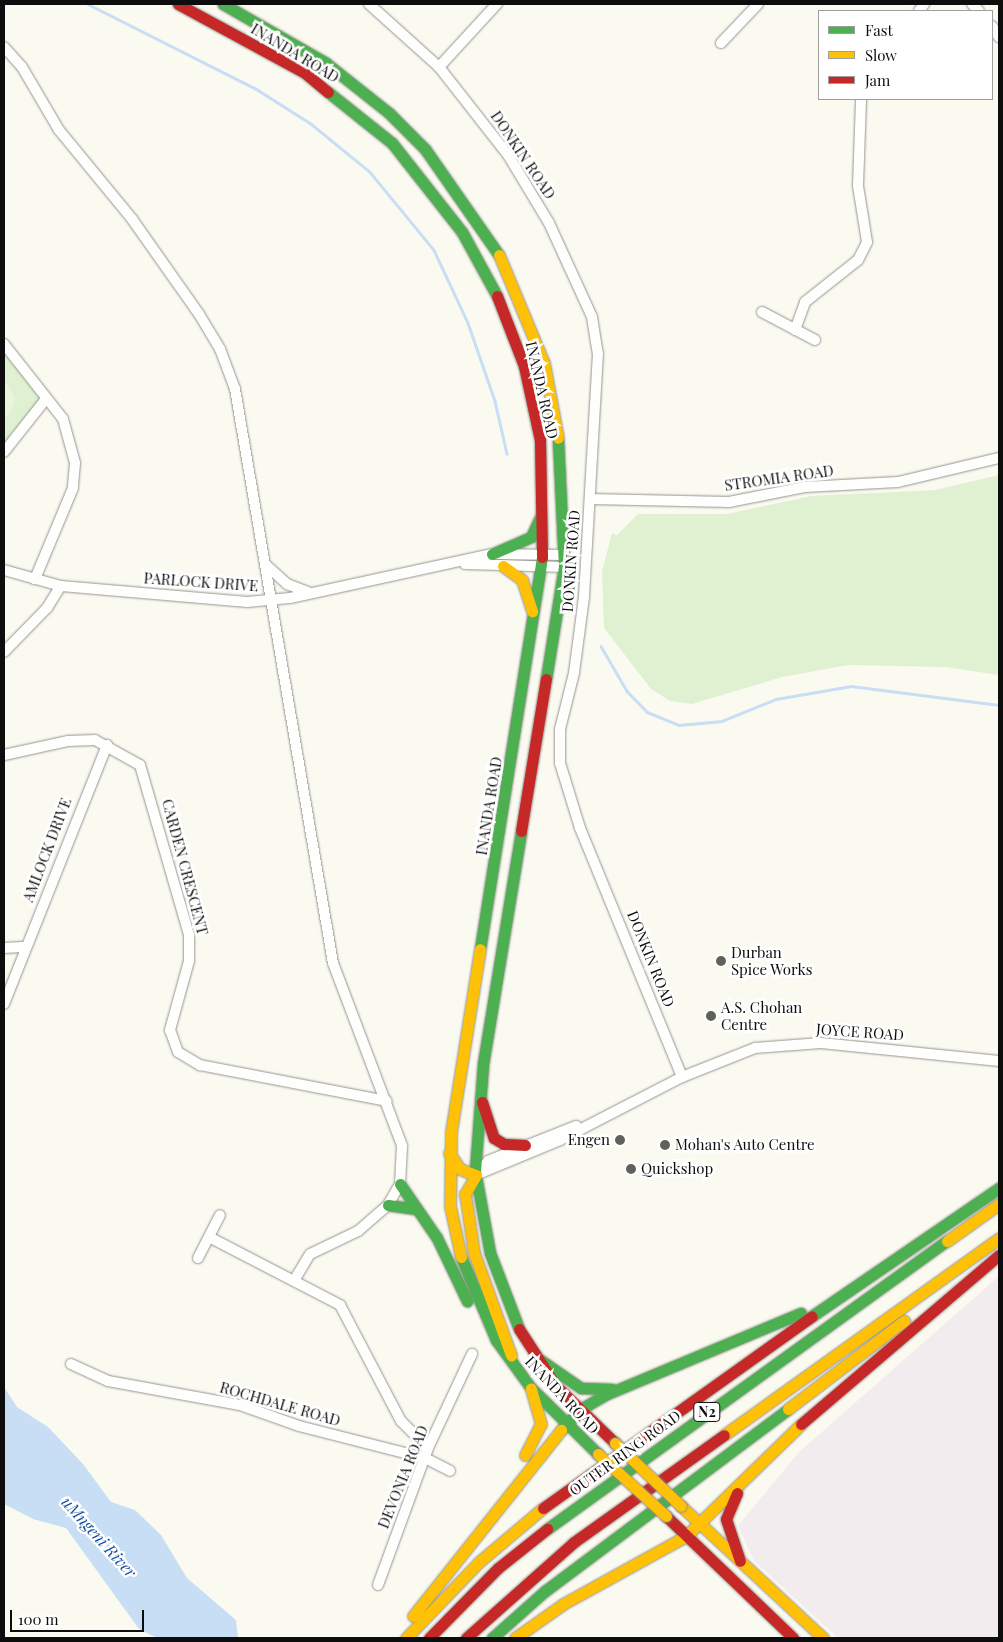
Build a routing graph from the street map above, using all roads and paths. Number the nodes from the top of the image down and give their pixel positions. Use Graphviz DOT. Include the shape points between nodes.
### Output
graph roads {
  1 [pos="178,4"];
  2 [pos="222,4"];
  3 [pos="369,4"];
  4 [pos="497,4"];
  5 [pos="758,4"];
  6 [pos="721,43"];
  7 [pos="4,47"];
  8 [pos="439,67"];
  9 [pos="861,100"];
  10 [pos="762,312"];
  11 [pos="795,330"];
  12 [pos="815,340"];
  13 [pos="4,344"];
  14 [pos="46,399"];
  15 [pos="4,452"];
  16 [pos="999,458"];
  17 [pos="590,499"];
  18 [pos="544,507"];
  19 [pos="543,553"];
  20 [pos="492,554"];
  21 [pos="564,555"];
  22 [pos="455,564"];
  23 [pos="266,565"];
  24 [pos="503,566"];
  25 [pos="542,566"];
  26 [pos="564,567"];
  27 [pos="4,570"];
  28 [pos="35,579"];
  29 [pos="61,586"];
  30 [pos="311,593"];
  31 [pos="272,601"];
  32 [pos="534,622"];
  33 [pos="4,652"];
  34 [pos="107,745"];
  35 [pos="4,755"];
  36 [pos="26,947"];
  37 [pos="4,948"];
  38 [pos="4,1004"];
  39 [pos="999,1061"];
  40 [pos="682,1077"];
  41 [pos="480,1091"];
  42 [pos="387,1101"];
  43 [pos="585,1124"];
  44 [pos="525,1145"];
  45 [pos="449,1153"];
  46 [pos="476,1176"];
  47 [pos="400,1184"];
  48 [pos="999,1188"];
  49 [pos="999,1204"];
  50 [pos="388,1205"];
  51 [pos="415,1210"];
  52 [pos="220,1215"];
  53 [pos="209,1237"];
  54 [pos="999,1238"];
  55 [pos="999,1250"];
  56 [pos="999,1255"];
  57 [pos="198,1258"];
  58 [pos="295,1279"];
  59 [pos="845,1292"];
  60 [pos="472,1354"];
  61 [pos="536,1357"];
  62 [pos="71,1364"];
  63 [pos="513,1365"];
  64 [pos="623,1387"];
  65 [pos="531,1388"];
  66 [pos="579,1410"];
  67 [pos="565,1423"];
  68 [pos="428,1448"];
  69 [pos="425,1458"];
  70 [pos="450,1471"];
  71 [pos="750,1474"];
  72 [pos="700,1524"];
  73 [pos="478,1528"];
  74 [pos="686,1536"];
  75 [pos="740,1561"];
  76 [pos="378,1585"];
  77 [pos="396,1638"];
  78 [pos="406,1638"];
  79 [pos="429,1638"];
  80 [pos="466,1638"];
  81 [pos="492,1638"];
  82 [pos="515,1638"];
  83 [pos="793,1638"];
  84 [pos="822,1638"];
  1 -- 18 [label="main road, INANDA ROAD" via="277,56 331,91 392,143 443,203 489,279 524,366 537,423"];
  2 -- 21 [label="main road, INANDA ROAD" via="326,63 390,113 425,149 480,223 514,285 546,372 562,460"];
  3 -- 8 [label="street, DONKIN ROAD"];
  4 -- 8 [label="street"];
  5 -- 6 [label="street"];
  7 -- 23 [label="street" via="22,67 59,130 132,219 220,349 244,426"];
  8 -- 17 [label="street, DONKIN ROAD" via="508,155 539,204 592,317 598,353"];
  9 -- 11 [label="street" via="858,186 867,242 858,260 805,302"];
  10 -- 11 [label="street"];
  11 -- 12 [label="street"];
  13 -- 14 [label="street"];
  14 -- 15 [label="street"];
  14 -- 28 [label="street" via="69,431 75,483"];
  16 -- 17 [label="street, STROMIA ROAD" via="898,482 805,487 729,502"];
  17 -- 40 [label="street, DONKIN ROAD" via="579,643 560,729 560,763 580,828"];
  18 -- 19 [label="main road, INANDA ROAD"];
  18 -- 20 [label="main road" via="531,537"];
  19 -- 20 [label="street, PARLOCK DRIVE"];
  19 -- 21 [label="street, PARLOCK DRIVE"];
  19 -- 25 [label="main road, INANDA ROAD"];
  20 -- 22 [label="street, PARLOCK DRIVE"];
  21 -- 26 [label="main road, INANDA ROAD"];
  22 -- 24 [label="street, PARLOCK DRIVE"];
  22 -- 30 [label="street, PARLOCK DRIVE"];
  23 -- 30 [label="street" via="287,584"];
  23 -- 31 [label="street"];
  24 -- 25 [label="street, PARLOCK DRIVE"];
  24 -- 32 [label="main road" via="527,589"];
  25 -- 26 [label="street, PARLOCK DRIVE"];
  25 -- 32 [label="main road, INANDA ROAD"];
  26 -- 41 [label="main road, INANDA ROAD"];
  27 -- 28 [label="street, PARLOCK DRIVE"];
  28 -- 29 [label="street, PARLOCK DRIVE"];
  29 -- 31 [label="street, PARLOCK DRIVE"];
  29 -- 33 [label="street" via="47,608"];
  30 -- 31 [label="street, PARLOCK DRIVE"];
  31 -- 42 [label="street" via="333,963"];
  32 -- 45 [label="main road, INANDA ROAD"];
  34 -- 35 [label="street, CARDEN CRESCENT" via="68,741"];
  34 -- 36 [label="street, AMLOCK DRIVE"];
  34 -- 42 [label="street, CARDEN CRESCENT" via="132,757 145,775 189,935 189,961 170,1030 178,1052 200,1065"];
  36 -- 37 [label="street"];
  36 -- 38 [label="street, AMLOCK DRIVE"];
  39 -- 40 [label="street, JOYCE ROAD" via="793,1043 736,1053"];
  40 -- 43 [label="street, JOYCE ROAD"];
  41 -- 44 [label="main road" via="494,1138 504,1144"];
  41 -- 46 [label="main road, INANDA ROAD"];
  42 -- 47 [label="street" via="402,1146"];
  43 -- 44 [label="street, JOYCE ROAD"];
  43 -- 46 [label="street, JOYCE ROAD" via="560,1140"];
  44 -- 46 [label="street, JOYCE ROAD" via="488,1161"];
  45 -- 46 [label="main road" via="460,1169"];
  45 -- 63 [label="main road, INANDA ROAD" via="450,1206 464,1271 480,1312"];
  46 -- 61 [label="main road, INANDA ROAD" via="490,1253 508,1305"];
  46 -- 63 [label="main road" via="465,1194 474,1253"];
  47 -- 50 [label="street"];
  47 -- 51 [label="main road"];
  48 -- 59 [label="main road"];
  49 -- 79 [label="main road, OUTER RING ROAD / N2" via="578,1504 498,1568"];
  50 -- 51 [label="main road"];
  50 -- 58 [label="street" via="358,1231 310,1254"];
  51 -- 63 [label="main road" via="437,1238 478,1324"];
  52 -- 53 [label="street"];
  53 -- 57 [label="street"];
  53 -- 58 [label="street"];
  54 -- 80 [label="main road, N2" via="574,1542"];
  55 -- 81 [label="main road" via="544,1591"];
  56 -- 71 [label="main road" via="818,1407"];
  58 -- 68 [label="street" via="344,1309 401,1421"];
  59 -- 64 [label="main road"];
  59 -- 78 [label="main road" via="532,1515 478,1562"];
  60 -- 68 [label="street, DEVONIA ROAD"];
  61 -- 64 [label="main road" via="581,1388"];
  61 -- 66 [label="main road, INANDA ROAD"];
  62 -- 69 [label="street, ROCHDALE ROAD" via="108,1381 240,1405 299,1426"];
  63 -- 65 [label="main road, INANDA ROAD"];
  64 -- 66 [label="main road"];
  65 -- 67 [label="main road, INANDA ROAD"];
  65 -- 73 [label="main road" via="540,1412 538,1434"];
  66 -- 67 [label="main road"];
  66 -- 72 [label="main road, INANDA ROAD, bridge"];
  67 -- 73 [label="main road"];
  67 -- 74 [label="main road, INANDA ROAD, bridge"];
  68 -- 69 [label="street, DEVONIA ROAD"];
  69 -- 70 [label="street, ROCHDALE ROAD"];
  69 -- 76 [label="street, DEVONIA ROAD"];
  71 -- 72 [label="main road"];
  71 -- 75 [label="main road" via="728,1506 727,1528"];
  72 -- 74 [label="main road"];
  72 -- 75 [label="main road, INANDA ROAD"];
  73 -- 77 [label="main road"];
  74 -- 82 [label="main road" via="571,1599"];
  74 -- 83 [label="main road, INANDA ROAD"];
  75 -- 84 [label="main road, INANDA ROAD"];
}
